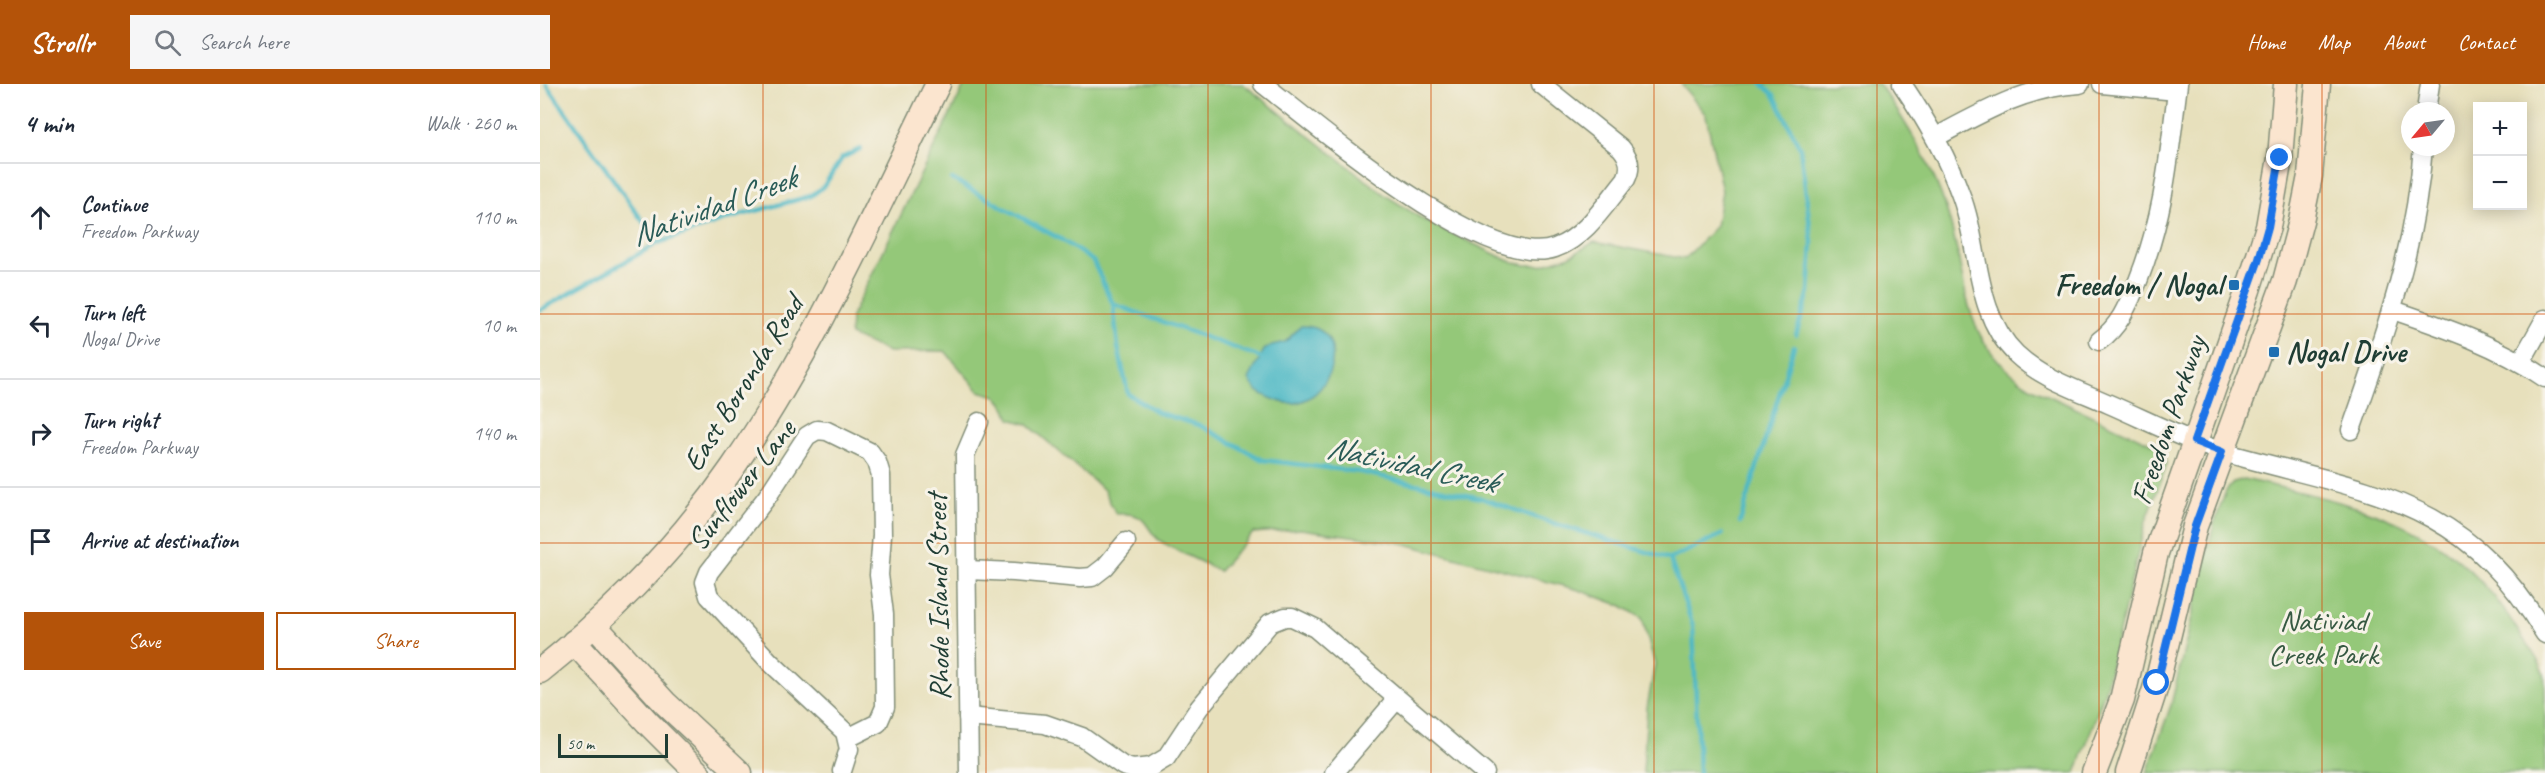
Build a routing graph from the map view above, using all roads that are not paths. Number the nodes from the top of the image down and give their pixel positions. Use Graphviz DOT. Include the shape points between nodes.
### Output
graph roads {
  1 [pos="938,84"];
  2 [pos="1263,84"];
  3 [pos="1541,84"];
  4 [pos="1902,84"];
  5 [pos="2080,84"];
  6 [pos="2102,84"];
  7 [pos="2286,84"];
  8 [pos="2318,84"];
  9 [pos="2430,84"];
  10 [pos="2178,88"];
  11 [pos="2427,102"];
  12 [pos="1936,137"];
  13 [pos="2422,156"];
  14 [pos="2393,310"];
  15 [pos="2545,319"];
  16 [pos="2099,341"];
  17 [pos="2521,362"];
  18 [pos="2545,378"];
  19 [pos="979,422"];
  20 [pos="2351,430"];
  21 [pos="2194,441"];
  22 [pos="2222,452"];
  23 [pos="1126,542"];
  24 [pos="967,570"];
  25 [pos="594,625"];
  26 [pos="2545,634"];
  27 [pos="574,642"];
  28 [pos="540,670"];
  29 [pos="1396,699"];
  30 [pos="968,717"];
  31 [pos="848,738"];
  32 [pos="841,772"];
  33 [pos="698,773"];
  34 [pos="740,773"];
  35 [pos="969,773"];
  36 [pos="1334,773"];
  37 [pos="1485,773"];
  38 [pos="2094,773"];
  39 [pos="2128,773"];
  1 -- 25 [label="main road, East Boronda Road" via="776,400 732,468 676,539"];
  2 -- 3 [label="street" via="1416,200 1493,240 1517,249 1541,251 1573,239 1626,179 1629,165 1626,154"];
  4 -- 12 [label="street"];
  5 -- 12 [label="street" via="2017,96"];
  6 -- 10 [label="street"];
  7 -- 21 [label="main road, Freedom Parkway" via="2280,158 2268,227"];
  8 -- 22 [label="main road, Freedom Parkway" via="2310,176 2301,221 2268,331"];
  9 -- 11 [label="street"];
  10 -- 16 [label="street" via="2167,184 2153,240 2127,309 2116,327"];
  12 -- 21 [label="street" via="1961,194 1988,312 2000,336 2017,355 2044,374"];
  13 -- 14 [label="street" via="2412,238"];
  14 -- 17 [label="street"];
  14 -- 20 [label="street"];
  15 -- 17 [label="street"];
  17 -- 18 [label="street"];
  19 -- 24 [label="street, Rhode Island Street" via="965,455"];
  21 -- 22 [label="street"];
  21 -- 38 [label="main road, Freedom Parkway" via="2156,553 2122,700"];
  22 -- 26 [label="street" via="2367,490 2445,524 2510,582"];
  22 -- 39 [label="main road, Freedom Parkway" via="2195,526 2157,683"];
  23 -- 24 [label="street" via="1092,577"];
  24 -- 30 [label="street, Rhode Island Street"];
  25 -- 27 [label="main road, East Boronda Road"];
  25 -- 34 [label="main road" via="672,710"];
  27 -- 28 [label="main road, East Boronda Road"];
  27 -- 33 [label="main road"];
  29 -- 30 [label="street" via="1315,628 1300,619 1284,617 1270,622 1261,631 1199,708 1167,758 1151,767 1123,766 1082,737 1045,724"];
  29 -- 36 [label="street"];
  29 -- 37 [label="street"];
  30 -- 35 [label="street, Rhode Island Street"];
  31 -- 31 [label="street, Sunflower Lane" via="878,723 885,707 884,614 879,575 880,475 870,452 828,431 817,430 807,436 767,497 709,572 705,587 741,632 841,726"];
  31 -- 32 [label="street" via="848,754"];
}
